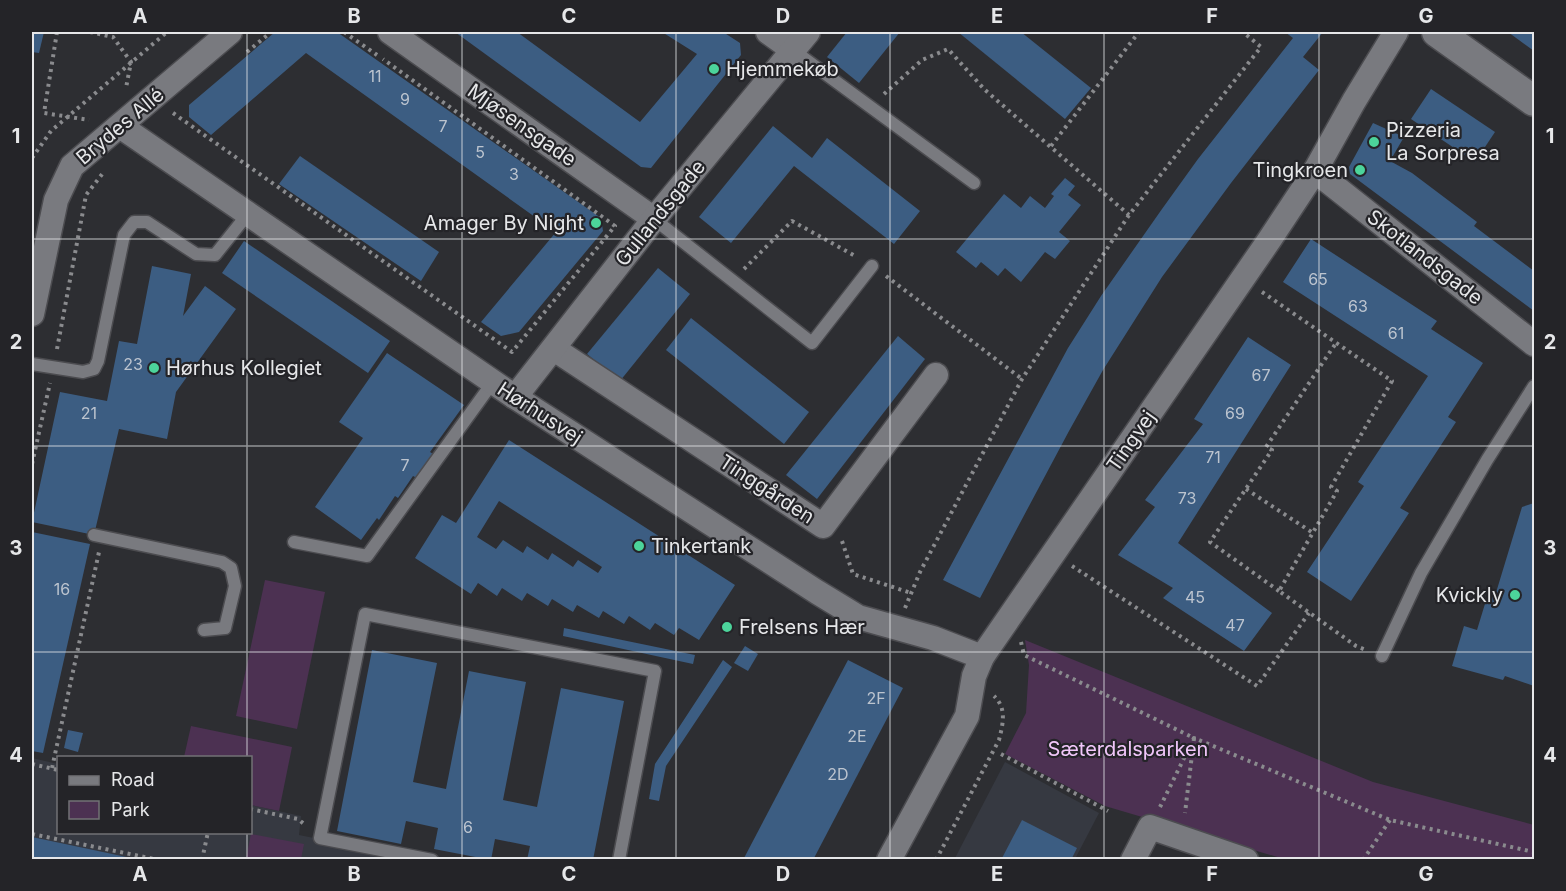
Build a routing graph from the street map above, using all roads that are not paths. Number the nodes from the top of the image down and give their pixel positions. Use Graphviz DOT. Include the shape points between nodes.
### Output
graph roads {
  1 [pos="230,32"];
  2 [pos="390,32"];
  3 [pos="768,32"];
  4 [pos="1396,32"];
  5 [pos="1437,32"];
  6 [pos="800,41"];
  7 [pos="1534,101"];
  8 [pos="120,126"];
  9 [pos="1315,171"];
  10 [pos="974,183"];
  11 [pos="248,215"];
  12 [pos="654,219"];
  13 [pos="872,266"];
  14 [pos="32,315"];
  15 [pos="1534,344"];
  16 [pos="554,349"];
  17 [pos="32,364"];
  18 [pos="936,375"];
  19 [pos="493,382"];
  20 [pos="1534,386"];
  21 [pos="515,398"];
  22 [pos="98,536"];
  23 [pos="294,542"];
  24 [pos="204,630"];
  25 [pos="1382,656"];
  26 [pos="978,666"];
  27 [pos="432,860"];
  28 [pos="619,860"];
  29 [pos="889,860"];
  30 [pos="1133,860"];
  31 [pos="1246,860"];
  1 -- 8 [label="street, Brydes Allé"];
  2 -- 12 [label="street, Mjøsensgade"];
  3 -- 6 [label="street"];
  4 -- 9 [label="street, Tingvej"];
  5 -- 7 [label="street"];
  6 -- 10 [label="lane" via="870,107"];
  6 -- 12 [label="street, Gullandsgade"];
  8 -- 11 [label="street, Hørhusvej"];
  8 -- 14 [label="street, Brydes Allé" via="72,166 56,200"];
  9 -- 15 [label="street, Skotlandsgade"];
  9 -- 26 [label="street, Tingvej"];
  11 -- 17 [label="lane" via="215,255 196,254 147,222 134,222 124,235 94,369 83,372"];
  11 -- 19 [label="street, Hørhusvej"];
  12 -- 13 [label="lane" via="812,343"];
  12 -- 16 [label="street, Gullandsgade"];
  16 -- 18 [label="street, Tinggården" via="823,526"];
  16 -- 21 [label="street, Gullandsgade"];
  19 -- 21 [label="street, Hørhusvej"];
  19 -- 23 [label="lane" via="367,556"];
  20 -- 25 [label="lane" via="1421,573"];
  21 -- 26 [label="street, Hørhusvej" via="858,617 933,638"];
  22 -- 24 [label="lane" via="222,562 231,568 235,586 225,628"];
  26 -- 29 [label="street, Tingvej" via="968,716"];
  27 -- 28 [label="lane" via="320,838 365,614 655,670"];
  30 -- 31 [label="street" via="1150,827"];
}
